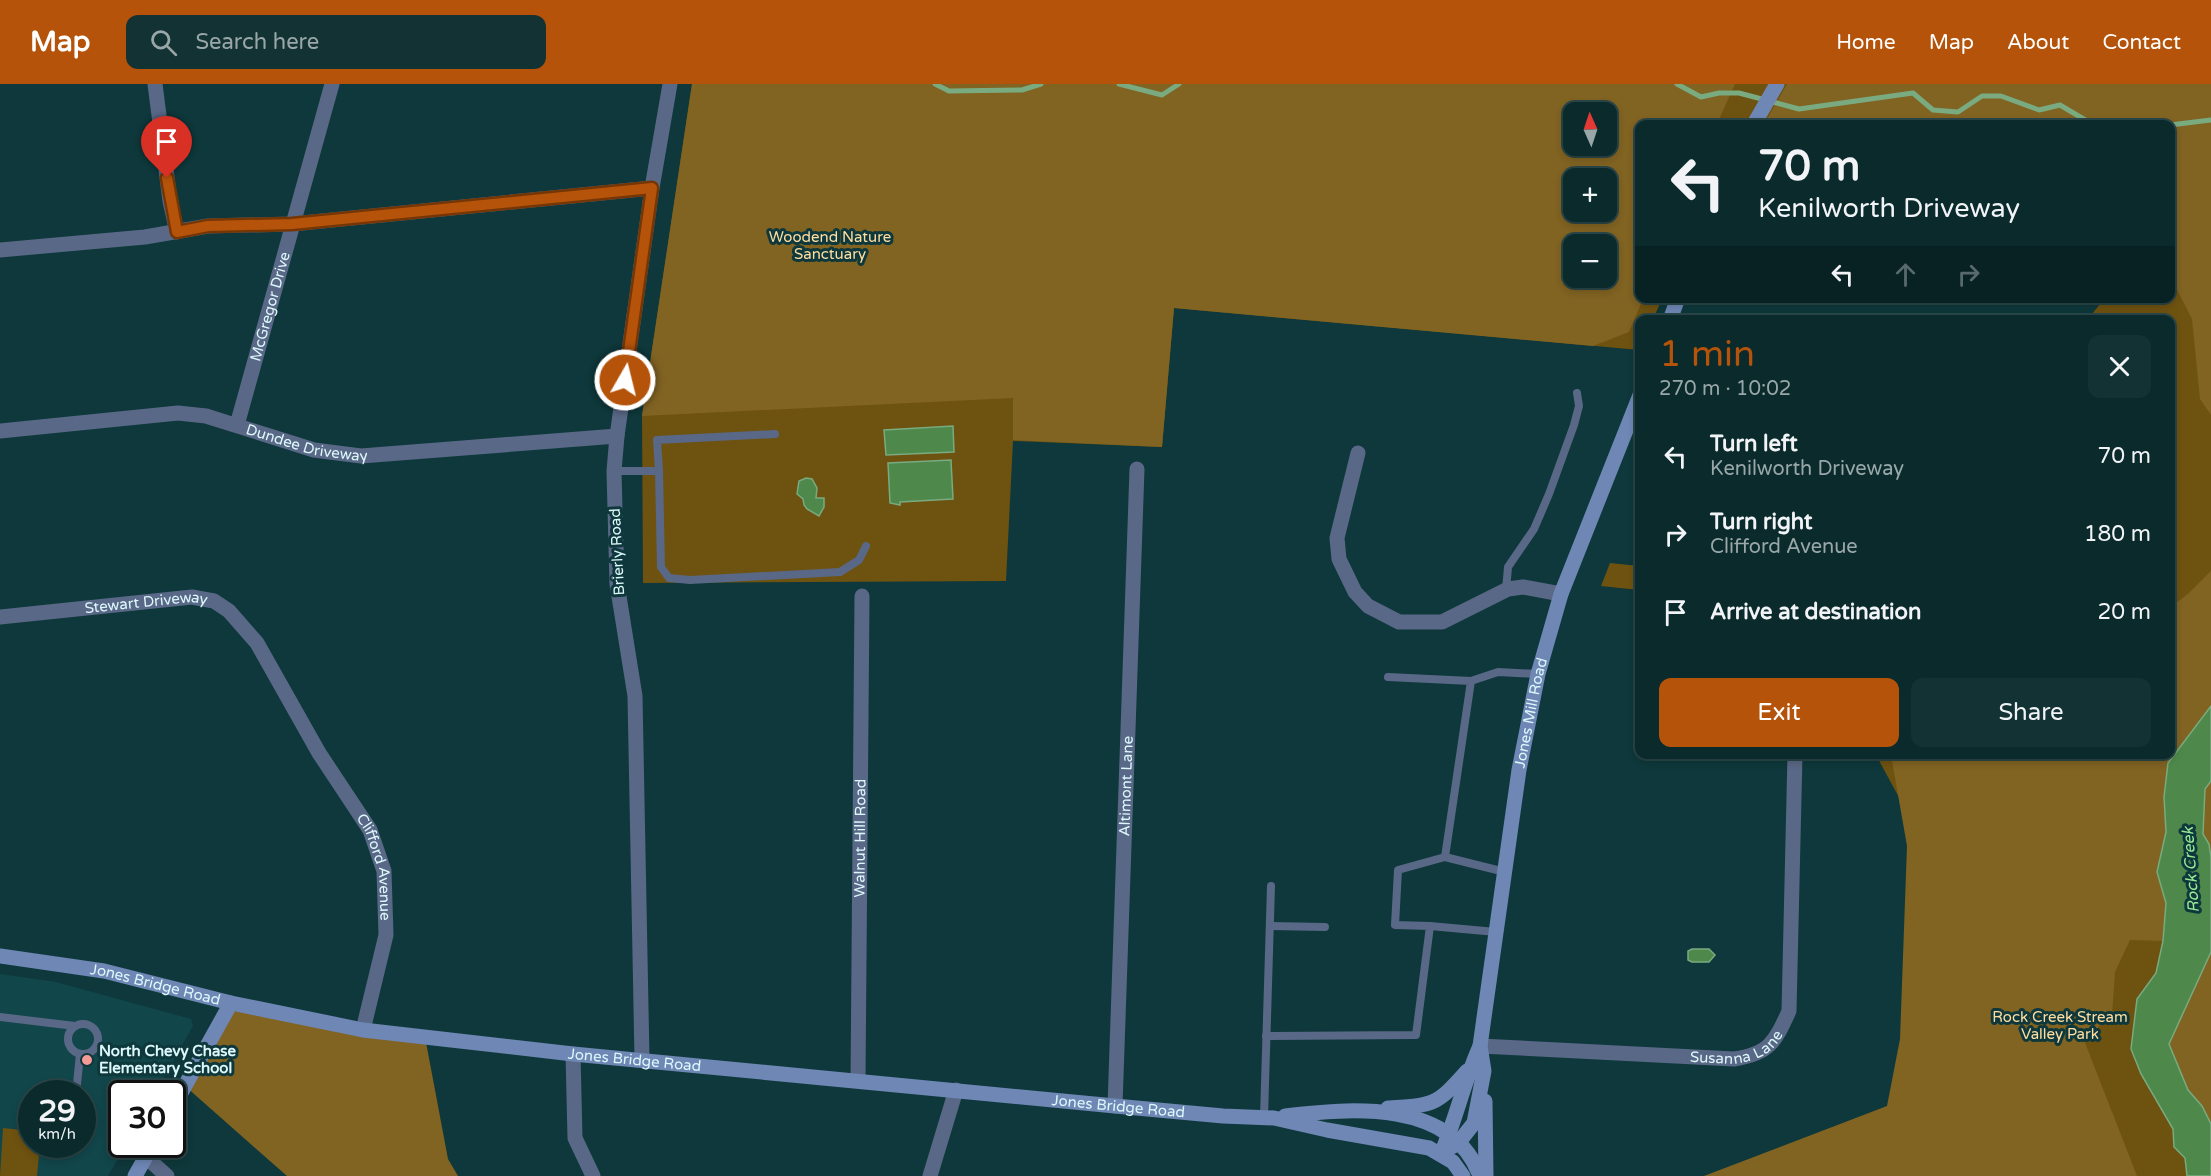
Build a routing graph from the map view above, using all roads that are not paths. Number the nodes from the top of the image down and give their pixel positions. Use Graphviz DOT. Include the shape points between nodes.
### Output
graph roads {
  1 [pos="154,84"];
  2 [pos="332,84"];
  3 [pos="670,84"];
  4 [pos="1777,84"];
  5 [pos="1756,120"];
  6 [pos="652,188"];
  7 [pos="292,224"];
  8 [pos="177,232"];
  9 [pos="0,250"];
  10 [pos="1577,393"];
  11 [pos="1635,408"];
  12 [pos="237,425"];
  13 [pos="0,430"];
  14 [pos="775,434"];
  15 [pos="617,436"];
  16 [pos="1358,453"];
  17 [pos="1137,469"];
  18 [pos="614,471"];
  19 [pos="658,471"];
  20 [pos="866,546"];
  21 [pos="1506,590"];
  22 [pos="1561,594"];
  23 [pos="862,596"];
  24 [pos="0,617"];
  25 [pos="1539,674"];
  26 [pos="1388,677"];
  27 [pos="1471,681"];
  28 [pos="320,753"];
  29 [pos="1795,759"];
  30 [pos="1445,857"];
  31 [pos="1505,872"];
  32 [pos="1271,886"];
  33 [pos="1270,926"];
  34 [pos="1430,926"];
  35 [pos="1326,927"];
  36 [pos="1496,932"];
  37 [pos="0,956"];
  38 [pos="231,1003"];
  39 [pos="0,1017"];
  40 [pos="75,1026"];
  41 [pos="363,1030"];
  42 [pos="1266,1036"];
  43 [pos="1480,1046"];
  44 [pos="80,1054"];
  45 [pos="573,1054"];
  46 [pos="642,1059"];
  47 [pos="1478,1069"];
  48 [pos="77,1080"];
  49 [pos="858,1080"];
  50 [pos="186,1084"];
  51 [pos="956,1090"];
  52 [pos="1115,1106"];
  53 [pos="1363,1110"];
  54 [pos="1269,1117"];
  55 [pos="1454,1138"];
  56 [pos="1441,1154"];
  57 [pos="146,1158"];
  58 [pos="155,1158"];
  59 [pos="135,1176"];
  60 [pos="167,1176"];
  61 [pos="593,1176"];
  62 [pos="930,1176"];
  63 [pos="1463,1176"];
  64 [pos="1479,1176"];
  65 [pos="1486,1176"];
  1 -- 8 [label="street"];
  2 -- 7 [label="street, McGregor Drive"];
  3 -- 6 [label="street, Brierly Road"];
  4 -- 5 [label="main road"];
  6 -- 7 [label="street"];
  6 -- 15 [label="street, Brierly Road"];
  7 -- 8 [label="street" via="208,226"];
  7 -- 12 [label="street, McGregor Drive"];
  8 -- 9 [label="street"];
  10 -- 21 [label="lane" via="1579,405 1564,455 1534,529 1508,567"];
  11 -- 22 [label="main road, Jones Mill Road"];
  12 -- 13 [label="street, Dundee Driveway" via="178,413"];
  12 -- 15 [label="street, Dundee Driveway" via="314,450 361,456"];
  14 -- 19 [label="lane" via="657,440"];
  15 -- 18 [label="street, Brierly Road"];
  16 -- 21 [label="street" via="1337,538 1339,559 1355,592 1368,606 1399,622 1442,622"];
  17 -- 52 [label="street, Altimont Lane"];
  18 -- 19 [label="lane"];
  18 -- 46 [label="street, Brierly Road" via="617,584 635,696"];
  19 -- 20 [label="lane" via="661,567 669,578 840,572 859,560"];
  21 -- 22 [label="street" via="1523,587"];
  22 -- 25 [label="main road, Jones Mill Road"];
  23 -- 49 [label="street, Walnut Hill Road"];
  24 -- 28 [label="street, Stewart Driveway" via="192,597 214,601 229,611 257,643"];
  25 -- 27 [label="lane" via="1498,672"];
  25 -- 31 [label="main road, Jones Mill Road" via="1519,770"];
  26 -- 27 [label="lane"];
  27 -- 30 [label="lane"];
  28 -- 41 [label="street, Clifford Avenue" via="370,830 384,871 386,935"];
  29 -- 43 [label="street, Susanna Lane" via="1790,1011 1776,1041 1751,1057 1734,1059"];
  30 -- 31 [label="lane"];
  30 -- 34 [label="lane" via="1398,870 1395,925"];
  31 -- 36 [label="main road, Jones Mill Road"];
  32 -- 33 [label="lane"];
  33 -- 35 [label="lane"];
  33 -- 42 [label="lane"];
  34 -- 36 [label="lane"];
  34 -- 42 [label="lane" via="1416,1035"];
  36 -- 43 [label="main road, Jones Mill Road"];
  37 -- 38 [label="main road, Jones Bridge Road" via="104,971"];
  38 -- 41 [label="main road, Jones Bridge Road"];
  38 -- 50 [label="main road"];
  39 -- 40 [label="lane"];
  40 -- 44 [label="lane" via="68,1042"];
  40 -- 44 [label="lane" via="92,1026 99,1036 92,1052"];
  41 -- 45 [label="main road, Jones Bridge Road"];
  42 -- 54 [label="lane"];
  43 -- 47 [label="main road, Jones Mill Road"];
  44 -- 48 [label="lane"];
  45 -- 46 [label="main road, Jones Bridge Road"];
  45 -- 61 [label="street" via="575,1138"];
  46 -- 49 [label="main road, Jones Bridge Road"];
  47 -- 53 [label="main road" via="1428,1105"];
  47 -- 55 [label="main road, Jones Mill Road"];
  47 -- 65 [label="main road"];
  49 -- 51 [label="main road, Jones Bridge Road"];
  51 -- 52 [label="main road, Jones Bridge Road"];
  51 -- 62 [label="street"];
  52 -- 54 [label="main road, Jones Bridge Road"];
  53 -- 54 [label="main road, Jones Bridge Road"];
  53 -- 55 [label="main road, Jones Bridge Road" via="1425,1121"];
  54 -- 56 [label="main road, Jones Bridge Road"];
  55 -- 56 [label="main road"];
  55 -- 64 [label="main road"];
  56 -- 63 [label="main road"];
  57 -- 59 [label="main road"];
  58 -- 60 [label="street"];
}
